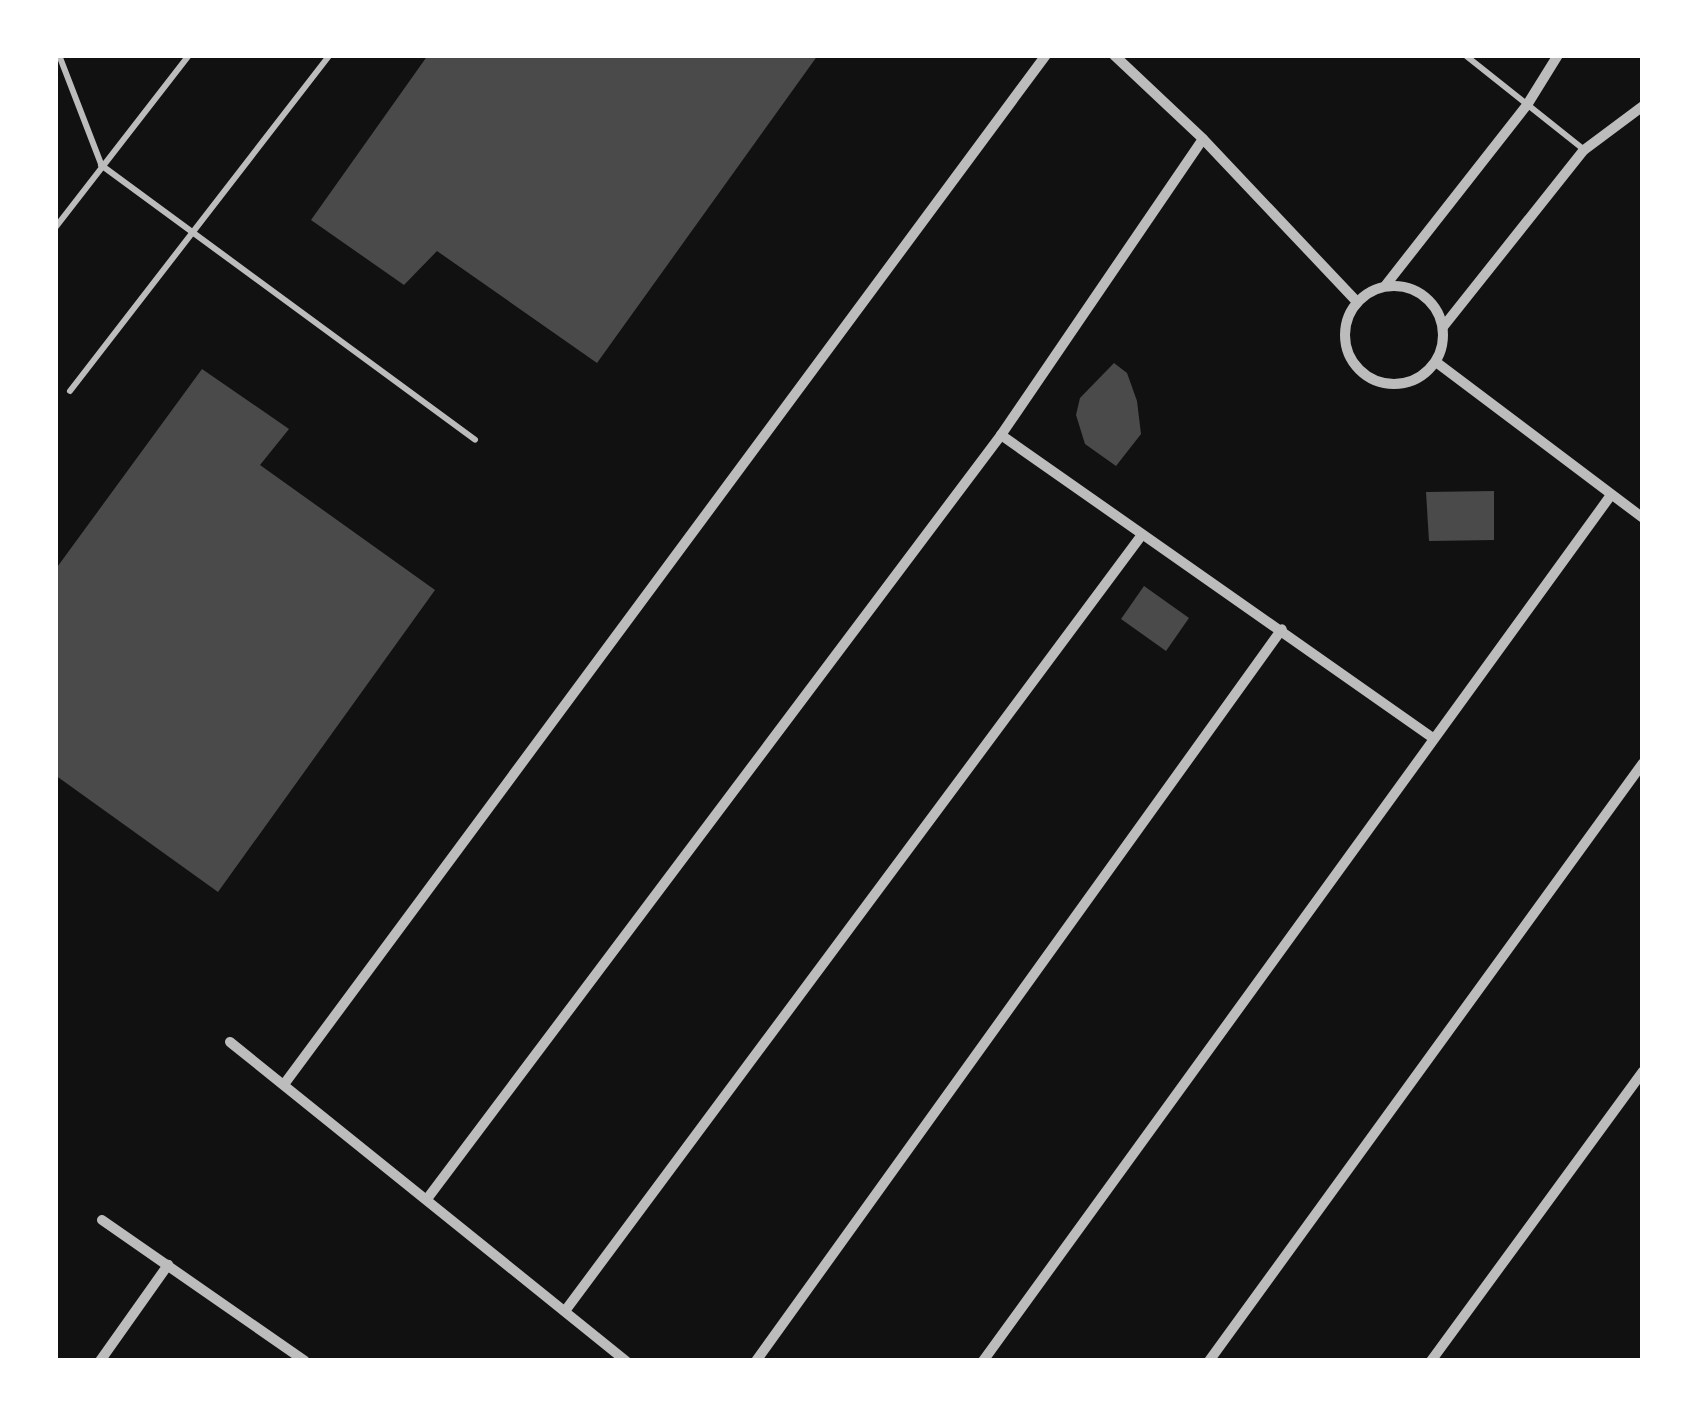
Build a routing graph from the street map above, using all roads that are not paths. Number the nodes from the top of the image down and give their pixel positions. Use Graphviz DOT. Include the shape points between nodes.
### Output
graph roads {
  1 [pos="60,55"];
  2 [pos="190,55"];
  3 [pos="330,55"];
  4 [pos="1046,55"];
  5 [pos="1114,55"];
  6 [pos="1466,55"];
  7 [pos="1558,55"];
  8 [pos="1526,105"];
  9 [pos="1643,106"];
  10 [pos="1203,140"];
  11 [pos="1584,150"];
  12 [pos="101,166"];
  13 [pos="55,228"];
  14 [pos="190,231"];
  15 [pos="1385,286"];
  16 [pos="1357,302"];
  17 [pos="1444,327"];
  18 [pos="1436,362"];
  19 [pos="70,391"];
  20 [pos="1002,435"];
  21 [pos="475,440"];
  22 [pos="1611,495"];
  23 [pos="1643,518"];
  24 [pos="1141,536"];
  25 [pos="1282,629"];
  26 [pos="1434,738"];
  27 [pos="1643,762"];
  28 [pos="230,1042"];
  29 [pos="1643,1070"];
  30 [pos="286,1083"];
  31 [pos="427,1199"];
  32 [pos="102,1220"];
  33 [pos="168,1265"];
  34 [pos="564,1311"];
  35 [pos="100,1361"];
  36 [pos="305,1361"];
  37 [pos="626,1361"];
  38 [pos="756,1361"];
  39 [pos="983,1361"];
  40 [pos="1210,1361"];
  41 [pos="1431,1361"];
  1 -- 12 [label="lane"];
  2 -- 12 [label="lane"];
  3 -- 14 [label="lane"];
  4 -- 30 [label="street"];
  5 -- 10 [label="street"];
  6 -- 8 [label="lane"];
  7 -- 8 [label="street"];
  8 -- 11 [label="lane"];
  8 -- 15 [label="street"];
  9 -- 11 [label="street"];
  10 -- 16 [label="street"];
  10 -- 20 [label="street"];
  11 -- 17 [label="street"];
  12 -- 13 [label="lane"];
  12 -- 14 [label="lane"];
  14 -- 19 [label="lane"];
  14 -- 21 [label="lane"];
  15 -- 16 [label="street"];
  15 -- 17 [label="street" via="1416,290"];
  16 -- 18 [label="street" via="1344,331 1364,374 1378,382 1410,382"];
  17 -- 18 [label="street"];
  18 -- 22 [label="street"];
  20 -- 24 [label="street"];
  20 -- 31 [label="street"];
  22 -- 23 [label="street"];
  22 -- 26 [label="street"];
  24 -- 25 [label="street"];
  24 -- 34 [label="street"];
  25 -- 26 [label="street"];
  25 -- 38 [label="street"];
  26 -- 39 [label="street"];
  27 -- 40 [label="street"];
  28 -- 30 [label="street"];
  29 -- 41 [label="street"];
  30 -- 31 [label="street"];
  31 -- 34 [label="street"];
  32 -- 33 [label="street"];
  33 -- 35 [label="street"];
  33 -- 36 [label="street"];
  34 -- 37 [label="street"];
}
